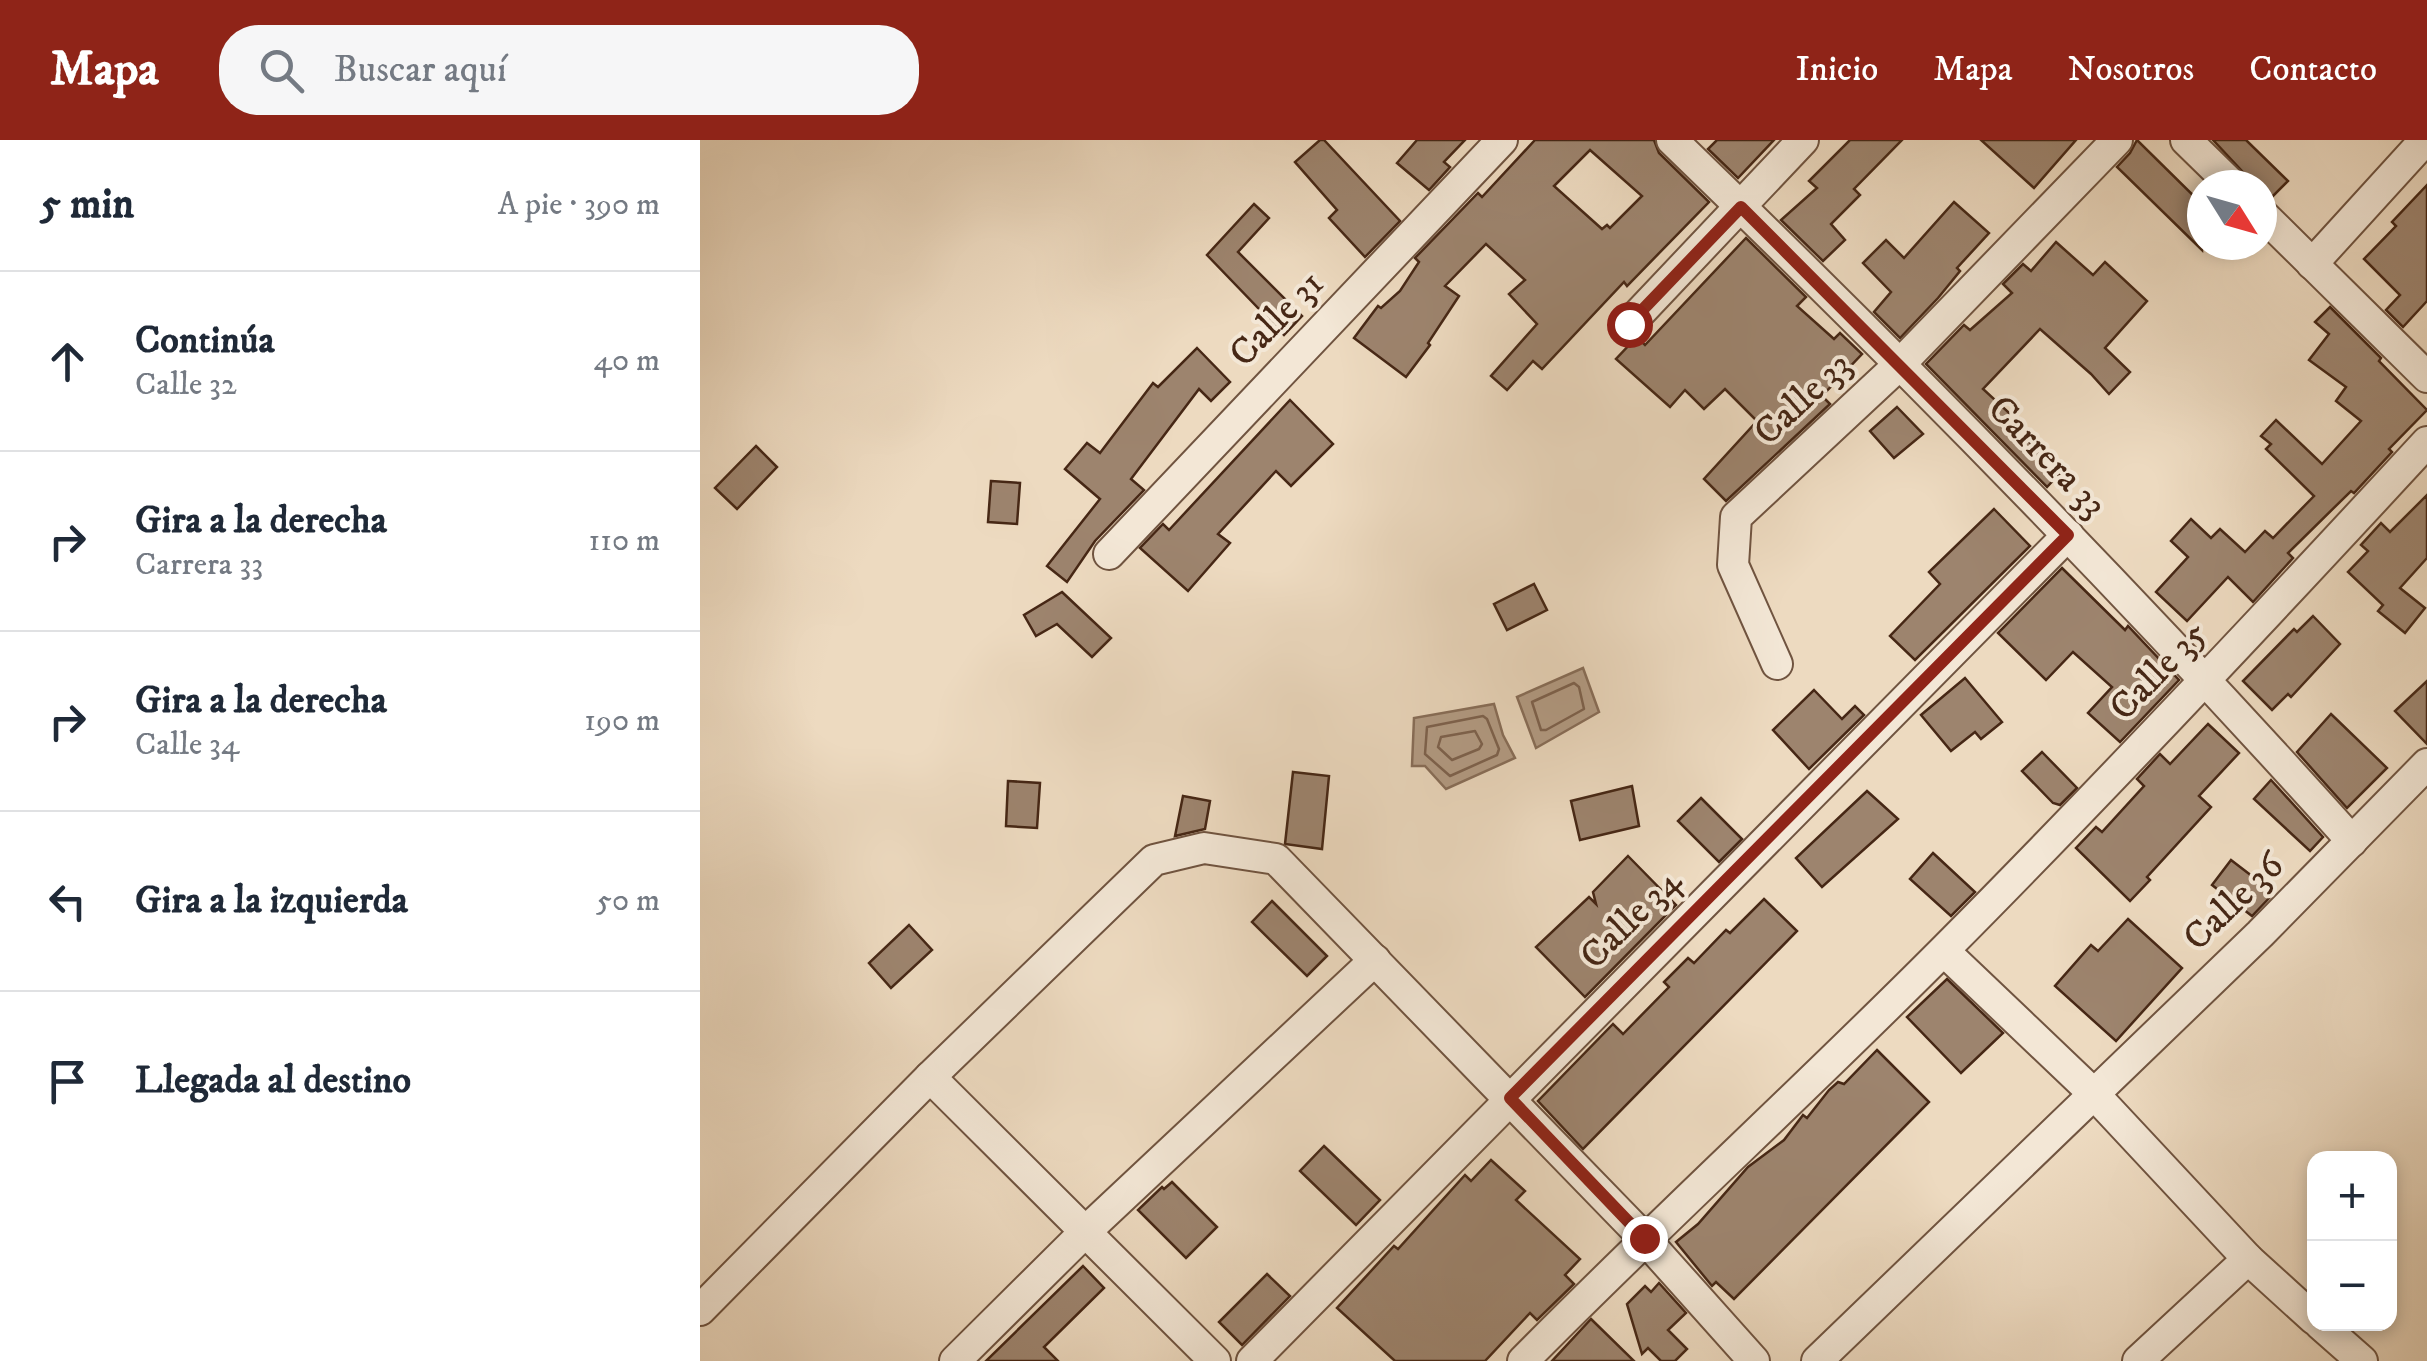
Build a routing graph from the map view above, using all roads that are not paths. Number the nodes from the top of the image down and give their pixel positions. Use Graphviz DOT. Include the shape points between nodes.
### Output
graph roads {
  1 [pos="1502,140"];
  2 [pos="1672,140"];
  3 [pos="1803,140"];
  4 [pos="2117,140"];
  5 [pos="2186,140"];
  6 [pos="2425,140"];
  7 [pos="2217,170"];
  8 [pos="1741,207"];
  9 [pos="2277,229"];
  10 [pos="2312,264"];
  11 [pos="1629,324"];
  12 [pos="1900,364"];
  13 [pos="2427,377"];
  14 [pos="2427,442"];
  15 [pos="2068,535"];
  16 [pos="1109,554"];
  17 [pos="1777,664"];
  18 [pos="2207,680"];
  19 [pos="2427,764"];
  20 [pos="2352,841"];
  21 [pos="1944,950"];
  22 [pos="1375,960"];
  23 [pos="930,1077"];
  24 [pos="2093,1093"];
  25 [pos="1510,1098"];
  26 [pos="1084,1233"];
  27 [pos="1644,1238"];
  28 [pos="2248,1259"];
  29 [pos="700,1310"];
  30 [pos="2307,1312"];
  31 [pos="2328,1331"];
  32 [pos="955,1361"];
  33 [pos="1214,1361"];
  34 [pos="1252,1361"];
  35 [pos="1523,1361"];
  36 [pos="1754,1361"];
  37 [pos="1817,1361"];
  38 [pos="2138,1361"];
  39 [pos="2362,1361"];
  1 -- 16 [label="street, Calle 31"];
  2 -- 8 [label="street, Carrera 33"];
  3 -- 8 [label="street"];
  4 -- 12 [label="street, Calle 33"];
  5 -- 7 [label="street"];
  6 -- 10 [label="street"];
  8 -- 11 [label="street"];
  8 -- 12 [label="street, Carrera 33"];
  9 -- 10 [label="street"];
  10 -- 13 [label="street"];
  12 -- 15 [label="street, Carrera 33"];
  12 -- 17 [label="street, Calle 33" via="1736,517 1733,565"];
  14 -- 18 [label="street, Calle 35"];
  15 -- 18 [label="street, Carrera 33"];
  15 -- 25 [label="street, Calle 34"];
  18 -- 20 [label="street, Carrera 33"];
  18 -- 21 [label="street, Calle 35"];
  19 -- 20 [label="street, Calle 36"];
  20 -- 24 [label="street, Calle 36"];
  21 -- 24 [label="street"];
  21 -- 27 [label="street, Calle 35"];
  22 -- 23 [label="street" via="1276,859 1204,848 1154,860"];
  22 -- 25 [label="street"];
  22 -- 26 [label="street"];
  23 -- 26 [label="street"];
  23 -- 29 [label="street"];
  24 -- 28 [label="street"];
  24 -- 37 [label="street, Calle 36"];
  25 -- 27 [label="street"];
  25 -- 34 [label="street, Calle 34"];
  26 -- 32 [label="street"];
  26 -- 33 [label="street"];
  27 -- 35 [label="street, Calle 35"];
  27 -- 36 [label="street"];
  28 -- 30 [label="street"];
  28 -- 38 [label="street"];
  31 -- 39 [label="street"];
}
